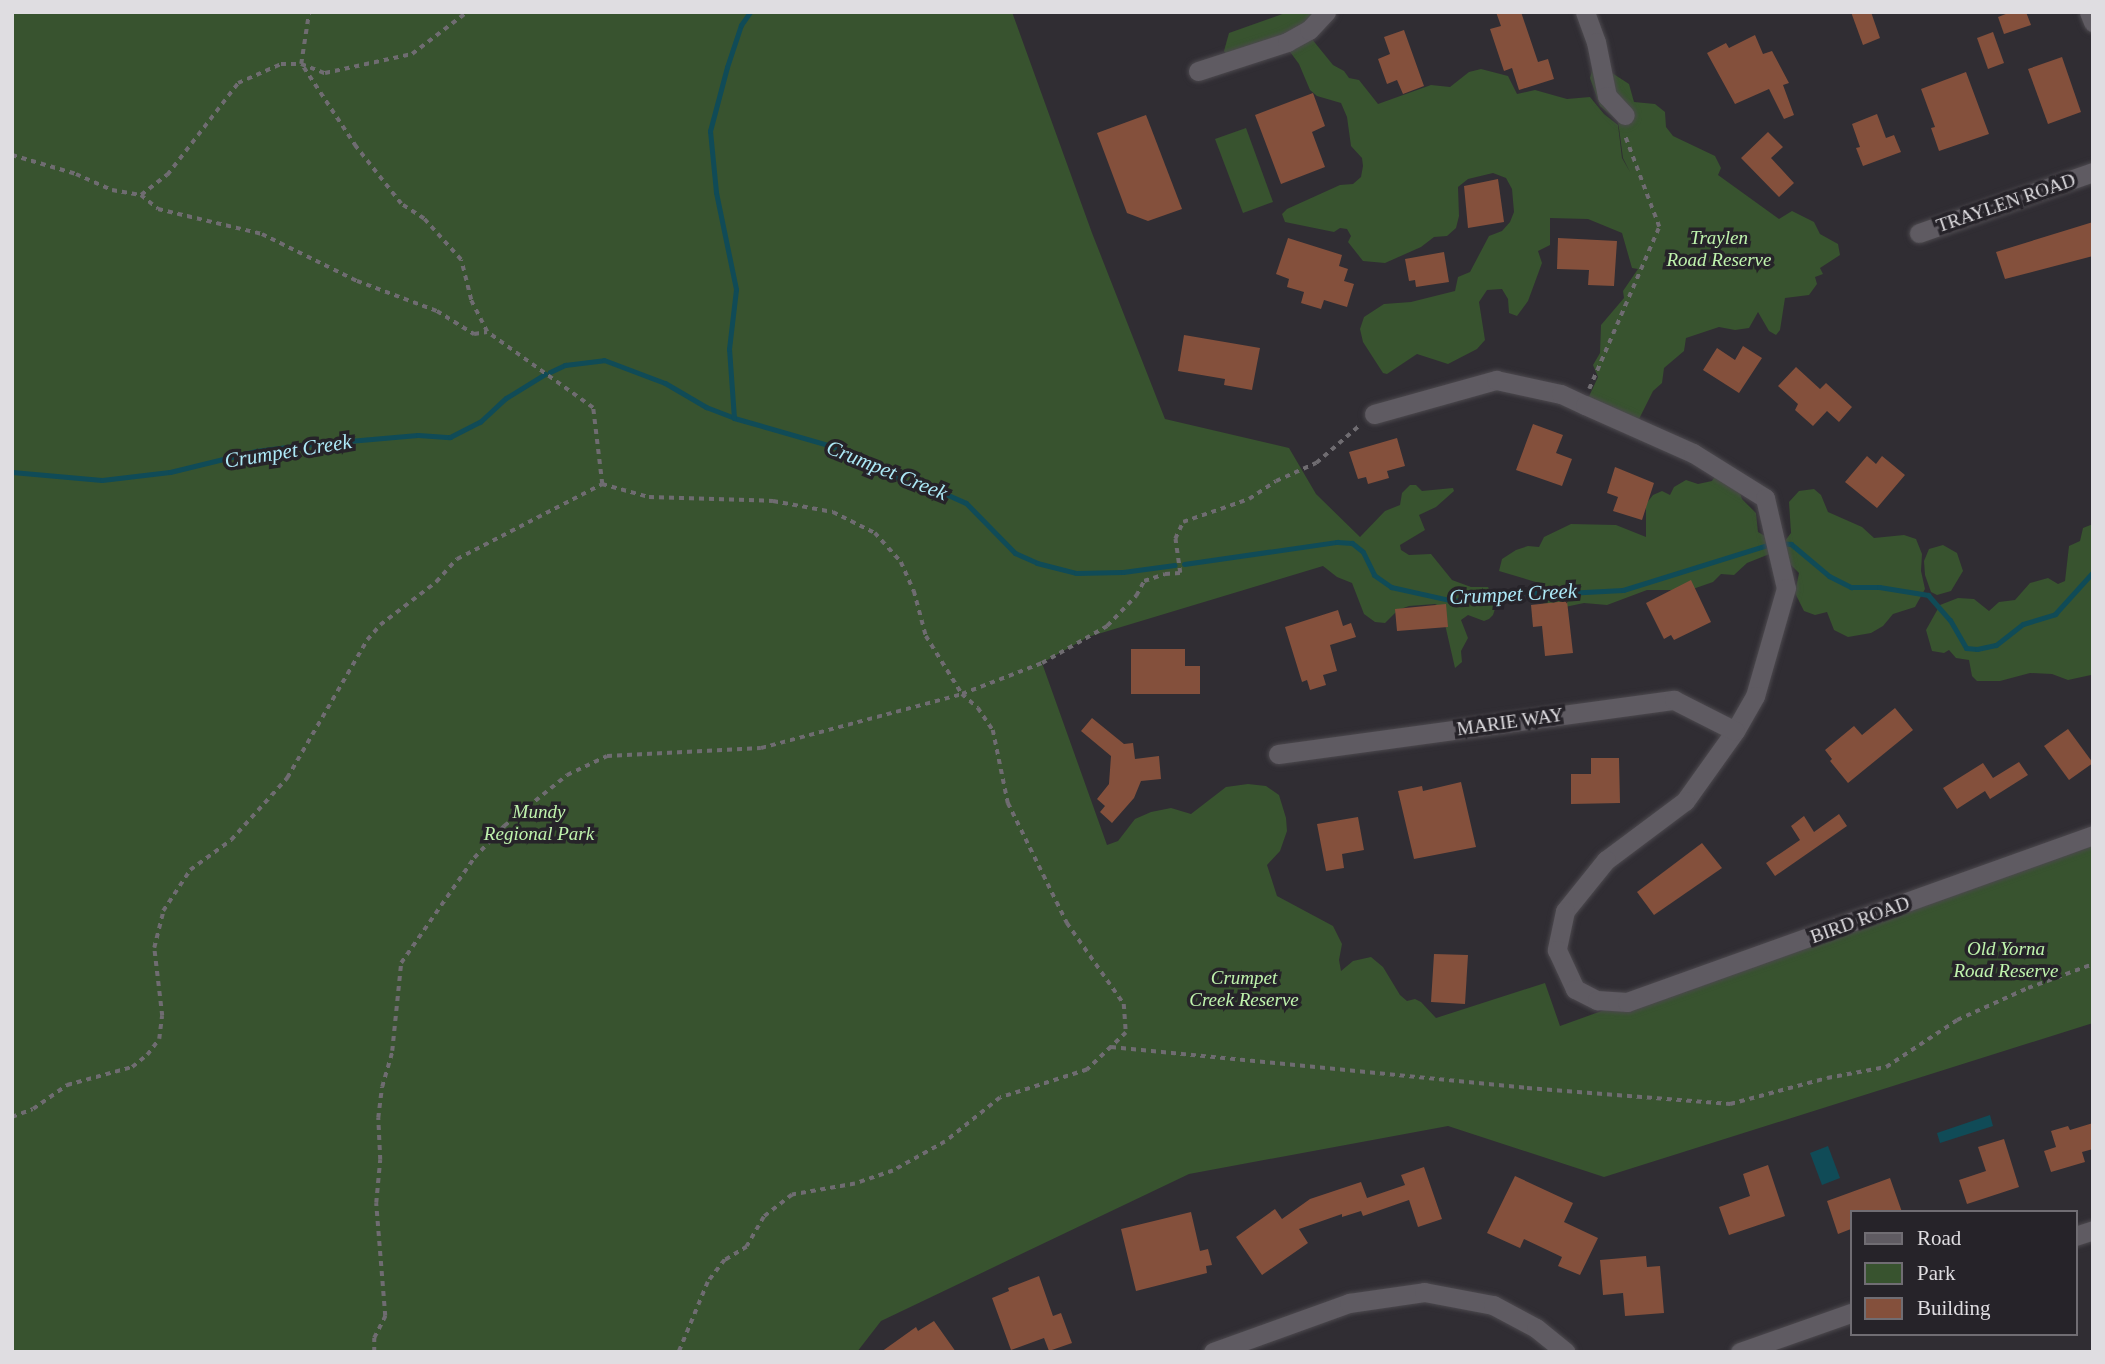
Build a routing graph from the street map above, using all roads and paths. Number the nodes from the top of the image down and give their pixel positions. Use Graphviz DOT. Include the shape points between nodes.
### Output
graph roads {
  1 [pos="309,12"];
  2 [pos="467,12"];
  3 [pos="1326,12"];
  4 [pos="1585,12"];
  5 [pos="2090,12"];
  6 [pos="2093,22"];
  7 [pos="301,64"];
  8 [pos="1198,71"];
  9 [pos="1625,115"];
  10 [pos="12,155"];
  11 [pos="2093,172"];
  12 [pos="141,195"];
  13 [pos="1919,233"];
  14 [pos="487,332"];
  15 [pos="1582,403"];
  16 [pos="1374,414"];
  17 [pos="602,484"];
  18 [pos="962,694"];
  19 [pos="1735,731"];
  20 [pos="1278,754"];
  21 [pos="2093,835"];
  22 [pos="2093,964"];
  23 [pos="1111,1047"];
  24 [pos="12,1116"];
  25 [pos="1850,1313"];
  26 [pos="374,1352"];
  27 [pos="679,1352"];
  28 [pos="1213,1352"];
  29 [pos="1566,1352"];
  30 [pos="1740,1352"];
  1 -- 7 [label="path"];
  2 -- 7 [label="path" via="412,54 325,73"];
  3 -- 8 [label="street" via="1309,30 1287,42"];
  4 -- 9 [label="street" via="1607,96"];
  5 -- 6 [label="street"];
  7 -- 12 [label="path" via="281,64 238,83 167,175"];
  7 -- 14 [label="path" via="401,204 424,219 461,260 471,300"];
  9 -- 15 [label="path" via="1621,127 1659,226"];
  10 -- 12 [label="path" via="112,190"];
  11 -- 13 [label="street, TRAYLEN ROAD"];
  12 -- 14 [label="path" via="158,209 262,234 368,286 437,311 474,334"];
  14 -- 17 [label="path" via="593,408"];
  15 -- 16 [label="street" via="1496,380"];
  15 -- 19 [label="street" via="1693,453 1765,498 1786,588 1755,696"];
  16 -- 18 [label="path" via="1316,463 1249,499 1183,522 1175,539 1180,571 1143,581 1136,596 1107,626 1065,651"];
  17 -- 18 [label="path" via="649,497 773,501 833,512 875,533 901,562 926,636"];
  17 -- 24 [label="path" via="457,559 436,582 380,625 287,778 231,840 190,870 163,911 154,948 162,1016 159,1039 132,1067 67,1085 33,1110"];
  18 -- 23 [label="path" via="993,730 1008,803 1067,923 1124,1004 1126,1033"];
  18 -- 26 [label="path" via="761,748 607,756 567,775 503,826 474,858 401,963 392,1051 378,1118 376,1203 385,1315 374,1339"];
  19 -- 20 [label="street, MARIE WAY" via="1674,700"];
  19 -- 21 [label="street, BIRD ROAD" via="1685,801 1606,860 1565,911 1557,950 1575,989 1597,1000 1627,1002"];
  22 -- 23 [label="path" via="1957,1020 1886,1067 1730,1104"];
  23 -- 27 [label="path" via="1087,1070 1000,1098 945,1142 892,1171 855,1184 792,1195 764,1217 747,1247 725,1260 708,1282"];
  25 -- 30 [label="street"];
  28 -- 29 [label="street" via="1349,1303 1424,1292 1493,1305 1536,1328"];
}
